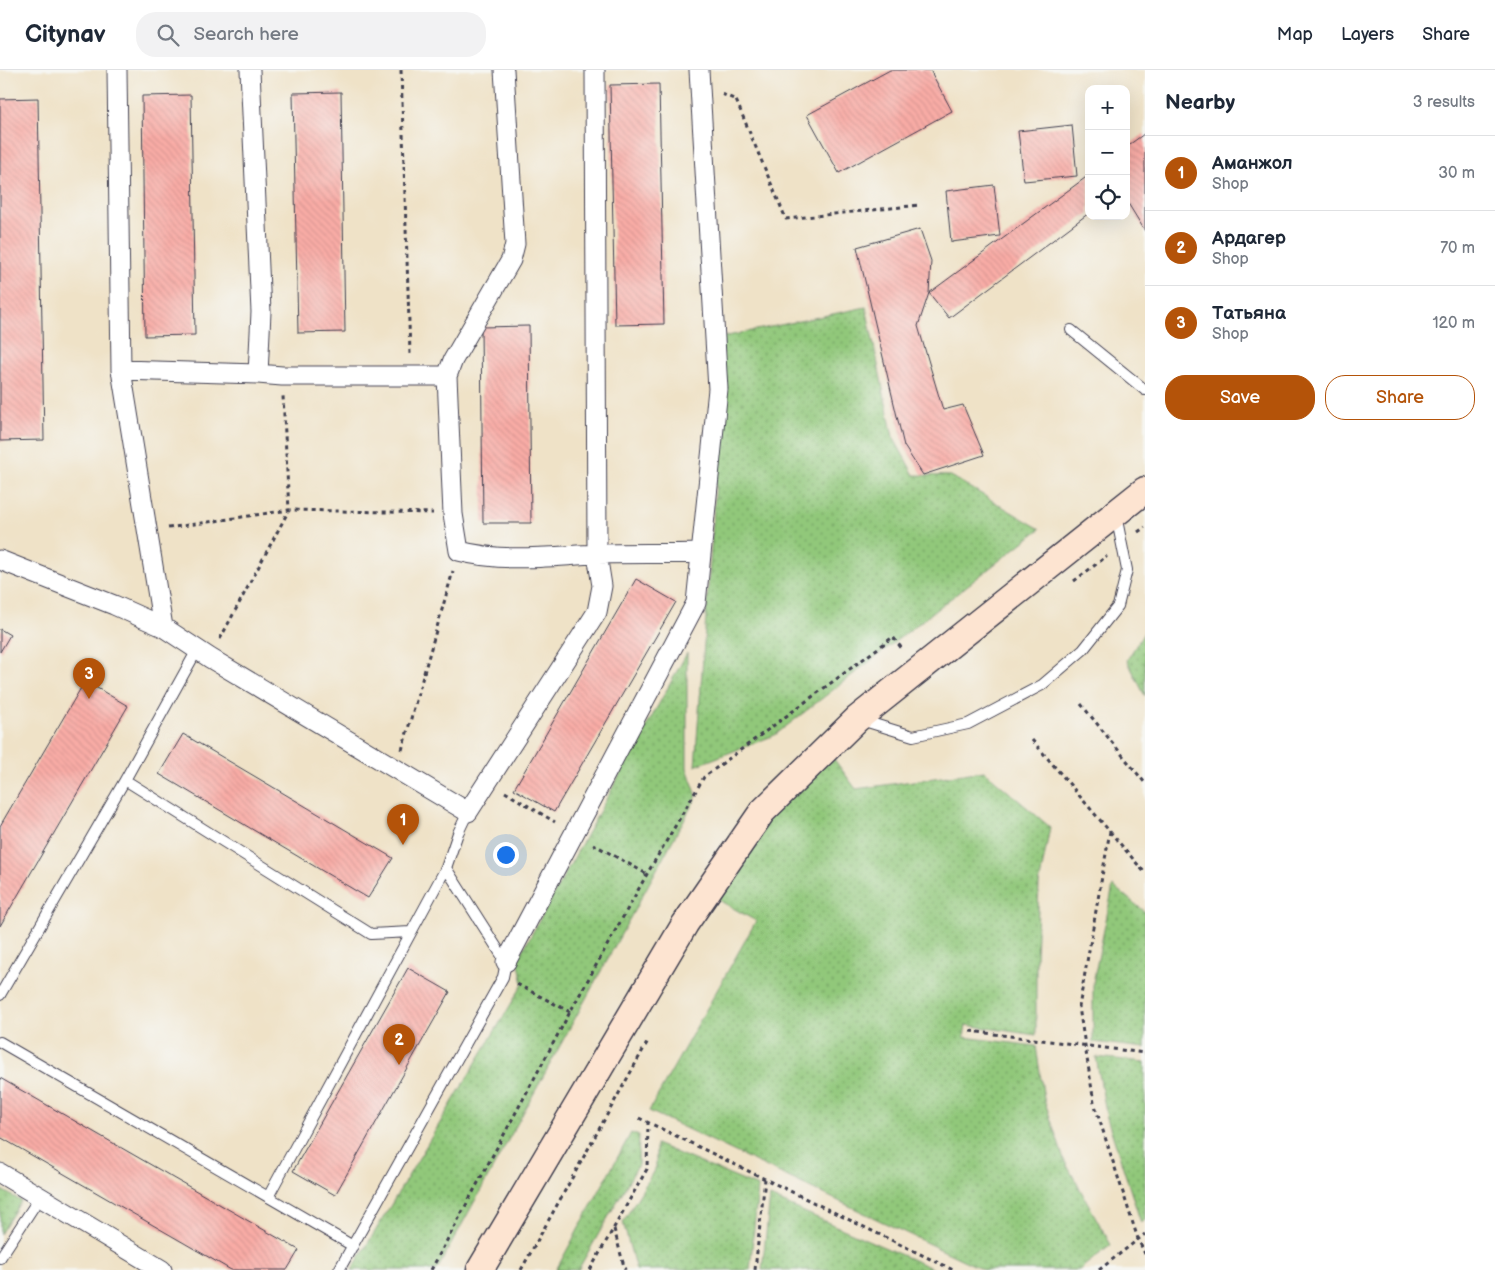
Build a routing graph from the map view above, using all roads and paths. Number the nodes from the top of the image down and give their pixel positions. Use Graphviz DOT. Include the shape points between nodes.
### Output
graph roads {
  1 [pos="117,70"];
  2 [pos="250,70"];
  3 [pos="401,70"];
  4 [pos="504,70"];
  5 [pos="595,70"];
  6 [pos="700,78"];
  7 [pos="920,205"];
  8 [pos="1071,330"];
  9 [pos="121,370"];
  10 [pos="258,374"];
  11 [pos="282,376"];
  12 [pos="411,376"];
  13 [pos="447,376"];
  14 [pos="1145,390"];
  15 [pos="1145,490"];
  16 [pos="289,510"];
  17 [pos="1116,513"];
  18 [pos="453,514"];
  19 [pos="1145,527"];
  20 [pos="148,531"];
  21 [pos="1122,545"];
  22 [pos="459,551"];
  23 [pos="701,553"];
  24 [pos="598,554"];
  25 [pos="0,560"];
  26 [pos="1068,587"];
  27 [pos="163,627"];
  28 [pos="203,654"];
  29 [pos="918,670"];
  30 [pos="1081,704"];
  31 [pos="858,719"];
  32 [pos="1032,740"];
  33 [pos="397,770"];
  34 [pos="125,780"];
  35 [pos="1145,783"];
  36 [pos="468,812"];
  37 [pos="1110,831"];
  38 [pos="446,868"];
  39 [pos="1145,873"];
  40 [pos="411,932"];
  41 [pos="505,969"];
  42 [pos="0,995"];
  43 [pos="570,1012"];
  44 [pos="970,1031"];
  45 [pos="651,1035"];
  46 [pos="0,1042"];
  47 [pos="1085,1046"];
  48 [pos="1145,1053"];
  49 [pos="639,1118"];
  50 [pos="648,1123"];
  51 [pos="0,1173"];
  52 [pos="765,1179"];
  53 [pos="40,1197"];
  54 [pos="268,1197"];
  55 [pos="614,1228"];
  56 [pos="1145,1234"];
  57 [pos="1138,1239"];
  58 [pos="353,1246"];
  59 [pos="1145,1254"];
  60 [pos="0,1258"];
  61 [pos="162,1270"];
  62 [pos="339,1270"];
  63 [pos="431,1270"];
  64 [pos="480,1270"];
  65 [pos="521,1270"];
  66 [pos="590,1270"];
  67 [pos="625,1270"];
  68 [pos="755,1270"];
  69 [pos="954,1270"];
  70 [pos="1099,1270"];
  1 -- 9 [label="street"];
  2 -- 10 [label="street" via="261,312"];
  3 -- 12 [label="path"];
  4 -- 13 [label="street" via="515,244 511,260 452,360"];
  5 -- 24 [label="street"];
  6 -- 7 [label="path" via="736,100 786,219"];
  6 -- 23 [label="street" via="718,389"];
  8 -- 14 [label="lane"];
  9 -- 10 [label="street"];
  9 -- 20 [label="street"];
  10 -- 11 [label="street"];
  11 -- 12 [label="street"];
  11 -- 16 [label="path"];
  12 -- 13 [label="street"];
  13 -- 18 [label="street"];
  15 -- 17 [label="main road"];
  16 -- 18 [label="path"];
  16 -- 20 [label="path"];
  16 -- 28 [label="path"];
  17 -- 21 [label="lane"];
  17 -- 29 [label="main road"];
  18 -- 22 [label="street"];
  19 -- 21 [label="path"];
  20 -- 27 [label="street"];
  21 -- 26 [label="path"];
  21 -- 31 [label="lane" via="1127,570 1118,606 1083,650 1042,685 968,724 913,736"];
  22 -- 24 [label="street" via="476,556 512,558"];
  22 -- 33 [label="path"];
  23 -- 24 [label="street"];
  23 -- 41 [label="street" via="696,602"];
  24 -- 36 [label="street" via="602,586 597,612"];
  25 -- 27 [label="street"];
  27 -- 28 [label="street"];
  28 -- 33 [label="street"];
  28 -- 34 [label="lane"];
  29 -- 31 [label="main road"];
  29 -- 43 [label="path" via="893,637 704,778"];
  30 -- 35 [label="path"];
  31 -- 64 [label="main road" via="762,812 684,924"];
  32 -- 37 [label="path"];
  33 -- 36 [label="street"];
  34 -- 40 [label="lane" via="371,934"];
  34 -- 42 [label="lane"];
  36 -- 38 [label="lane"];
  37 -- 39 [label="path"];
  37 -- 47 [label="path" via="1079,1007"];
  38 -- 40 [label="lane"];
  38 -- 41 [label="lane"];
  40 -- 54 [label="lane"];
  41 -- 43 [label="path"];
  41 -- 58 [label="lane"];
  43 -- 63 [label="path"];
  44 -- 47 [label="path"];
  45 -- 65 [label="path"];
  46 -- 54 [label="lane"];
  47 -- 48 [label="path"];
  47 -- 57 [label="path" via="1094,1103"];
  49 -- 50 [label="path"];
  50 -- 52 [label="path"];
  50 -- 55 [label="path" via="647,1169"];
  51 -- 53 [label="street"];
  52 -- 68 [label="path"];
  52 -- 69 [label="path"];
  53 -- 60 [label="lane"];
  53 -- 61 [label="street"];
  54 -- 58 [label="lane"];
  55 -- 66 [label="path"];
  55 -- 67 [label="path"];
  56 -- 57 [label="path"];
  57 -- 59 [label="path"];
  57 -- 70 [label="path"];
  58 -- 62 [label="lane"];
}
